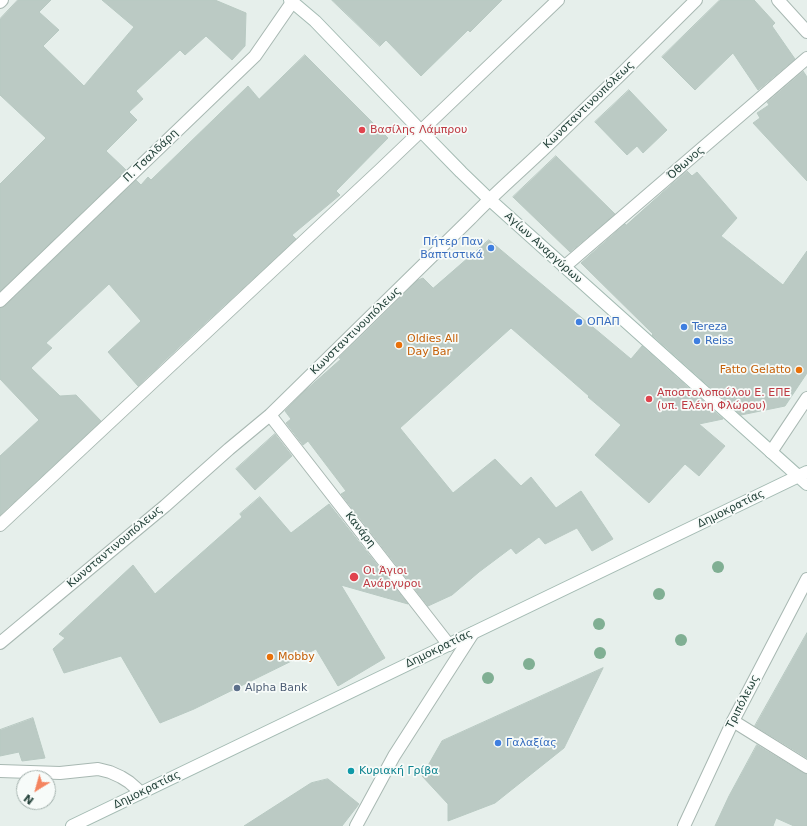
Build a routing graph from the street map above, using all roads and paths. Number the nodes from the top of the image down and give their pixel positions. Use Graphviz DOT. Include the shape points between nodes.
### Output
graph roads {
  1 [pos="2,0"];
  2 [pos="558,0"];
  3 [pos="696,0"];
  4 [pos="778,0"];
  5 [pos="292,1"];
  6 [pos="0,2"];
  7 [pos="807,32"];
  8 [pos="807,58"];
  9 [pos="421,131"];
  10 [pos="489,199"];
  11 [pos="564,267"];
  12 [pos="0,301"];
  13 [pos="807,398"];
  14 [pos="270,415"];
  15 [pos="771,452"];
  16 [pos="804,478"];
  17 [pos="0,525"];
  18 [pos="807,579"];
  19 [pos="473,633"];
  20 [pos="0,643"];
  21 [pos="449,644"];
  22 [pos="733,721"];
  23 [pos="807,767"];
  24 [pos="0,770"];
  25 [pos="138,794"];
  26 [pos="72,826"];
  27 [pos="356,826"];
  28 [pos="684,826"];
  1 -- 6 [label="street"];
  2 -- 9 [label="street"];
  3 -- 10 [label="street, Κωνσταντινουπόλεως" via="514,178"];
  4 -- 7 [label="street"];
  5 -- 9 [label="street, Αγίων Αναργύρων" via="315,21"];
  5 -- 12 [label="street, Π. Τσαλδάρη" via="255,56"];
  8 -- 11 [label="street, Όθωνος"];
  9 -- 10 [label="street, Αγίων Αναργύρων"];
  9 -- 17 [label="street"];
  10 -- 11 [label="street, Αγίων Αναργύρων"];
  10 -- 14 [label="street, Κωνσταντινουπόλεως"];
  11 -- 15 [label="street, Αγίων Αναργύρων"];
  13 -- 15 [label="street"];
  14 -- 20 [label="street, Κωνσταντινουπόλεως"];
  14 -- 21 [label="street, Κανάρη"];
  15 -- 16 [label="street, Αγίων Αναργύρων"];
  16 -- 19 [label="street, Δημοκρατίας"];
  18 -- 22 [label="street, Τριπόλεως"];
  19 -- 21 [label="street, Δημοκρατίας"];
  19 -- 27 [label="street" via="394,756"];
  21 -- 25 [label="street, Δημοκρατίας"];
  22 -- 23 [label="street"];
  22 -- 28 [label="street, Τριπόλεως"];
  24 -- 25 [label="street" via="60,773 98,769 129,782 137,789"];
  25 -- 26 [label="street, Δημοκρατίας"];
}
